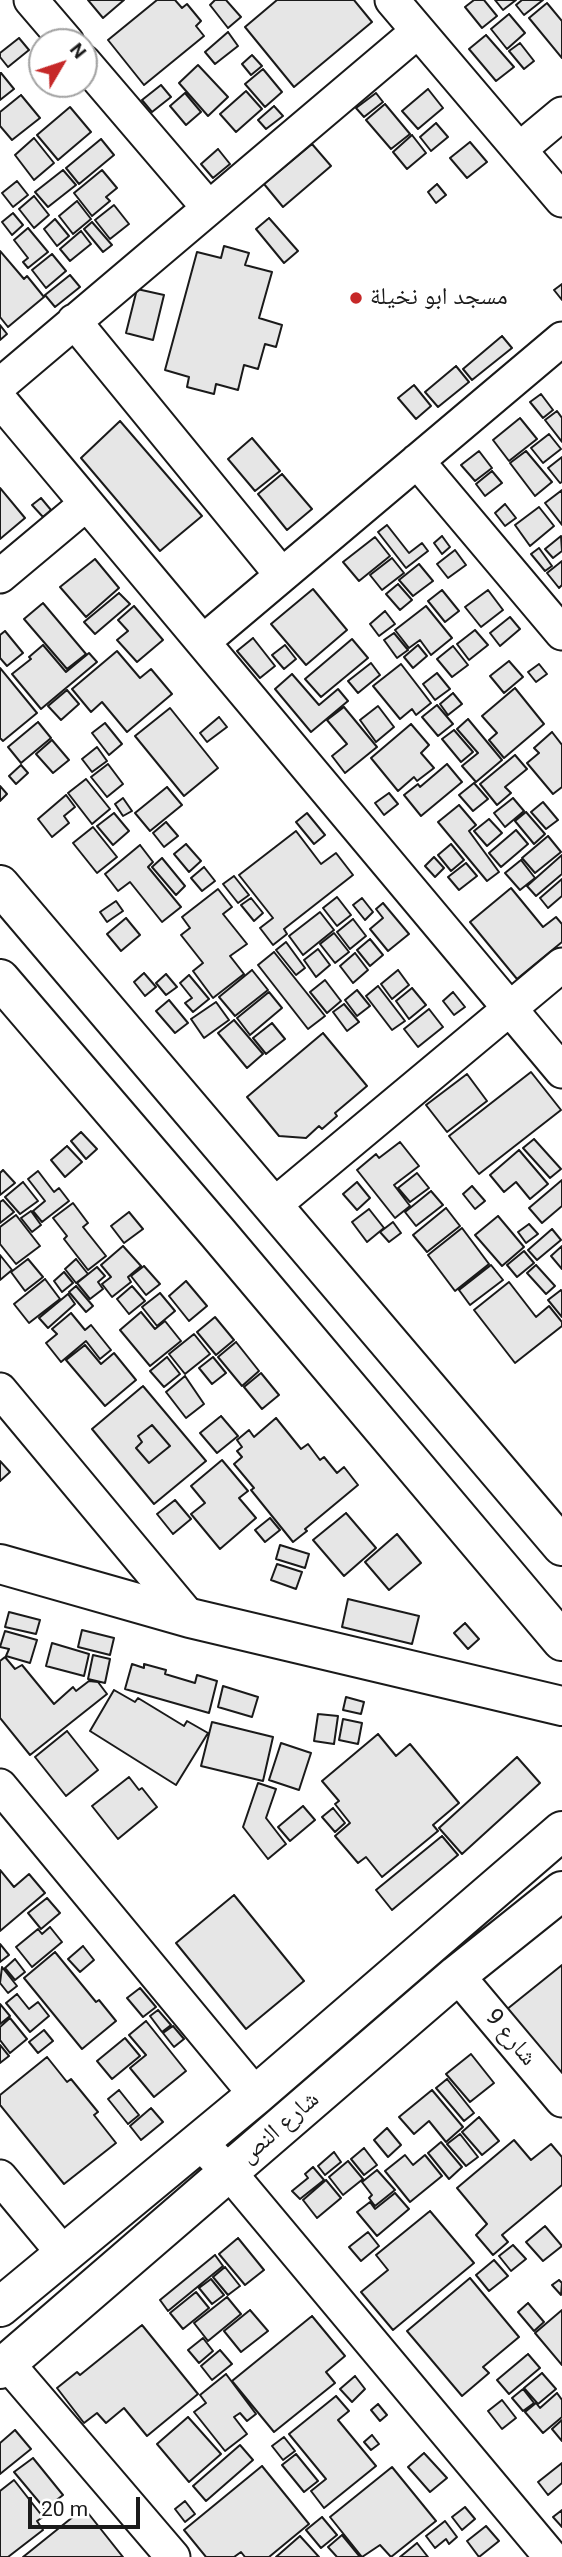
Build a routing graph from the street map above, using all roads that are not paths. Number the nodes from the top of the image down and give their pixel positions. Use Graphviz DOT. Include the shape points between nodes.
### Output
graph roads {
  1 [pos="31,0"];
  2 [pos="392,0"];
  3 [pos="55,28"];
  4 [pos="418,31"];
  5 [pos="98,78"];
  6 [pos="562,114"];
  7 [pos="520,149"];
  8 [pos="562,200"];
  9 [pos="208,206"];
  10 [pos="74,321"];
  11 [pos="562,339"];
  12 [pos="0,385"];
  13 [pos="0,400"];
  14 [pos="417,461"];
  15 [pos="86,504"];
  16 [pos="281,574"];
  17 [pos="0,576"];
  18 [pos="562,633"];
  19 [pos="204,640"];
  20 [pos="0,886"];
  21 [pos="562,965"];
  22 [pos="0,979"];
  23 [pos="510,1009"];
  24 [pos="562,1071"];
  25 [pos="273,1206"];
  26 [pos="0,1390"];
  27 [pos="562,1546"];
  28 [pos="0,1564"];
  29 [pos="190,1618"];
  30 [pos="562,1641"];
  31 [pos="562,1706"];
  32 [pos="0,1786"];
  33 [pos="562,1831"];
  34 [pos="562,1891"];
  35 [pos="457,1975"];
  36 [pos="257,2095"];
  37 [pos="562,2100"];
  38 [pos="199,2142"];
  39 [pos="229,2172"];
  40 [pos="0,2177"];
  41 [pos="64,2254"];
  42 [pos="0,2307"];
  43 [pos="4,2366"];
  44 [pos="173,2557"];
  45 [pos="551,2557"];
  1 -- 3 [label="street"];
  2 -- 4 [label="street"];
  4 -- 7 [label="street"];
  4 -- 9 [label="street"];
  5 -- 9 [label="street"];
  6 -- 7 [label="street"];
  7 -- 8 [label="street"];
  9 -- 10 [label="street"];
  10 -- 12 [label="street"];
  10 -- 16 [label="street"];
  11 -- 14 [label="street"];
  13 -- 15 [label="street"];
  14 -- 16 [label="street"];
  14 -- 18 [label="street"];
  15 -- 17 [label="street"];
  15 -- 19 [label="street"];
  16 -- 19 [label="street"];
  19 -- 23 [label="street"];
  20 -- 25 [label="street"];
  21 -- 23 [label="street"];
  22 -- 30 [label="street"];
  23 -- 24 [label="street"];
  23 -- 25 [label="street"];
  25 -- 27 [label="street"];
  26 -- 29 [label="street"];
  28 -- 29 [label="street"];
  29 -- 31 [label="street"];
  32 -- 36 [label="street"];
  33 -- 36 [label="street, شارع النص"];
  34 -- 35 [label="street, شارع النص"];
  35 -- 37 [label="street, شارع 9"];
  35 -- 39 [label="street, شارع النص"];
  36 -- 38 [label="street, شارع النص"];
  38 -- 39 [label="street"];
  38 -- 41 [label="street, شارع النص"];
  39 -- 43 [label="street, شارع النص"];
  39 -- 45 [label="street"];
  40 -- 41 [label="street"];
  41 -- 42 [label="street, شارع النص"];
  43 -- 44 [label="street"];
}
